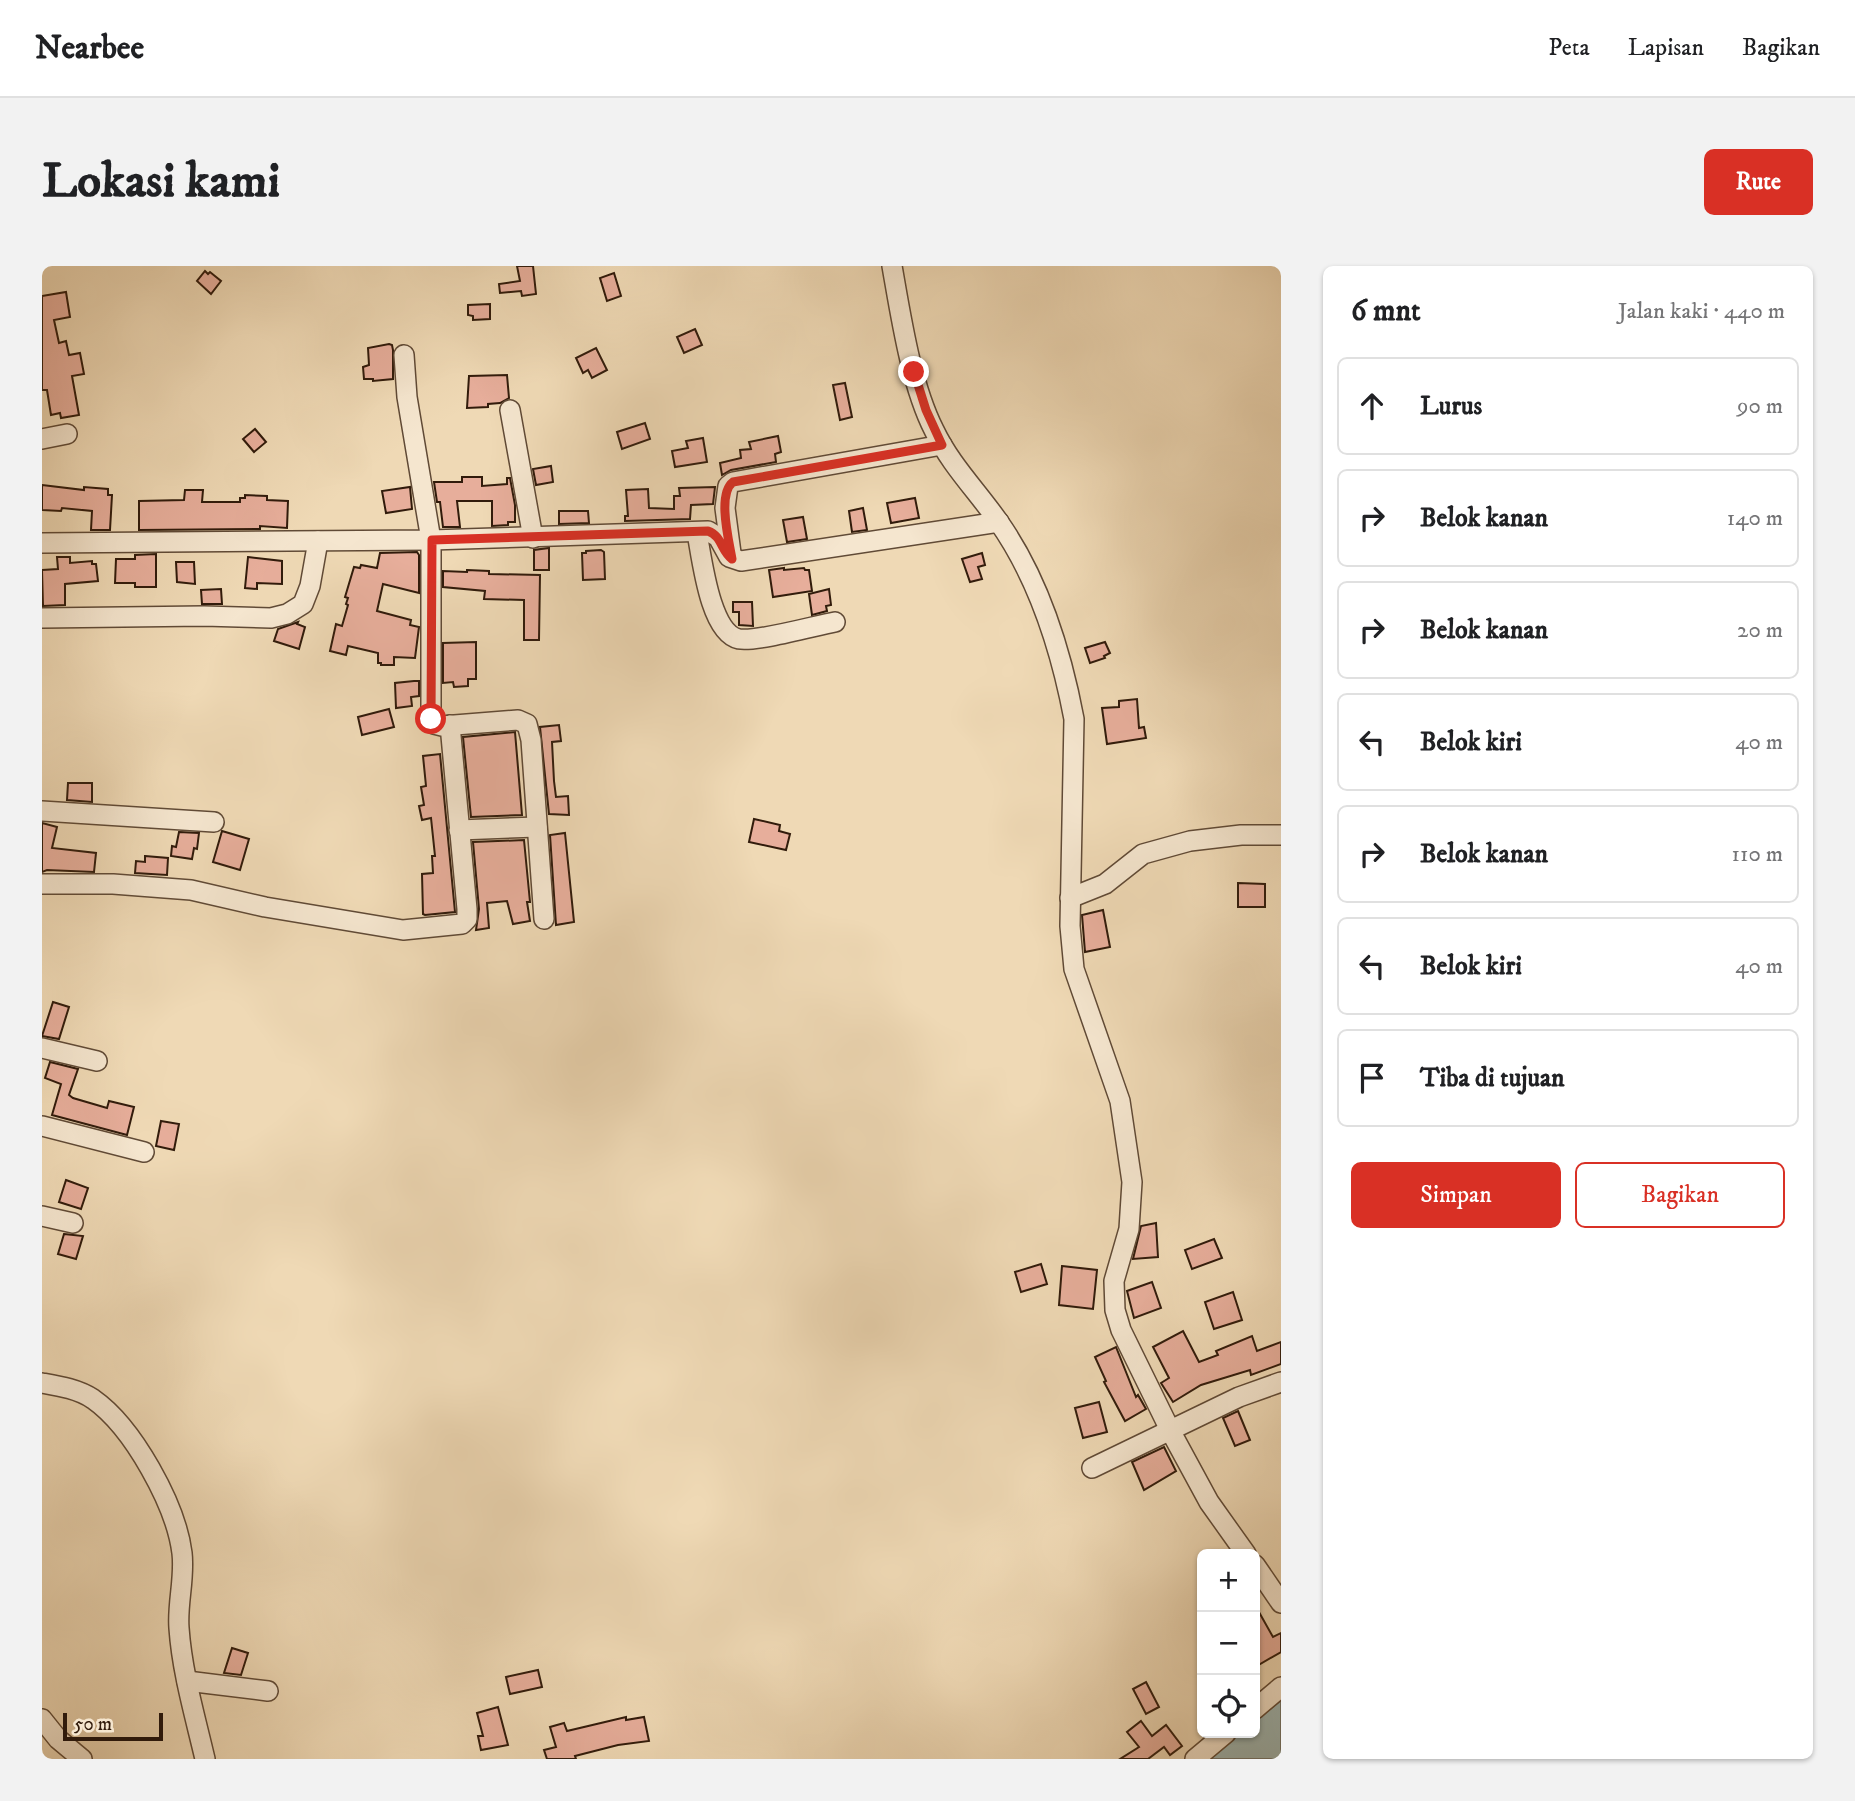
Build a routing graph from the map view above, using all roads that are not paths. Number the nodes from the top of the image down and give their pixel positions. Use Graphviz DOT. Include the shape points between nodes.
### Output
graph roads {
  1 [pos="891,266"];
  2 [pos="404,355"];
  3 [pos="510,410"];
  4 [pos="67,434"];
  5 [pos="42,439"];
  6 [pos="942,445"];
  7 [pos="999,522"];
  8 [pos="697,533"];
  9 [pos="533,538"];
  10 [pos="432,540"];
  11 [pos="329,542"];
  12 [pos="42,543"];
  13 [pos="732,559"];
  14 [pos="42,618"];
  15 [pos="835,622"];
  16 [pos="450,725"];
  17 [pos="42,811"];
  18 [pos="214,822"];
  19 [pos="537,827"];
  20 [pos="459,830"];
  21 [pos="1281,835"];
  22 [pos="42,884"];
  23 [pos="1070,898"];
  24 [pos="544,919"];
  25 [pos="42,1048"];
  26 [pos="97,1060"];
  27 [pos="42,1126"];
  28 [pos="144,1152"];
  29 [pos="42,1216"];
  30 [pos="73,1223"];
  31 [pos="1281,1382"];
  32 [pos="42,1383"];
  33 [pos="1171,1432"];
  34 [pos="1092,1468"];
  35 [pos="1243,1549"];
  36 [pos="1260,1572"];
  37 [pos="1281,1603"];
  38 [pos="187,1681"];
  39 [pos="1281,1687"];
  40 [pos="268,1692"];
  41 [pos="1260,1705"];
  42 [pos="42,1719"];
  43 [pos="1220,1738"];
  44 [pos="82,1759"];
  45 [pos="205,1759"];
  46 [pos="1195,1759"];
  1 -- 6 [label="street" via="919,390"];
  2 -- 10 [label="street"];
  3 -- 9 [label="street"];
  4 -- 5 [label="street"];
  6 -- 7 [label="street"];
  6 -- 13 [label="street" via="733,482 725,497"];
  7 -- 13 [label="street"];
  7 -- 23 [label="street" via="1031,579 1074,719"];
  8 -- 9 [label="street"];
  8 -- 13 [label="street" via="714,533"];
  8 -- 15 [label="street" via="714,611 730,635 750,639"];
  9 -- 10 [label="street"];
  10 -- 11 [label="street"];
  10 -- 16 [label="street" via="430,707 434,724"];
  11 -- 12 [label="street"];
  11 -- 14 [label="street" via="303,604 287,614 271,618"];
  16 -- 19 [label="street" via="518,720 527,724"];
  16 -- 20 [label="street"];
  17 -- 18 [label="street"];
  19 -- 20 [label="street"];
  19 -- 24 [label="street"];
  20 -- 22 [label="street" via="467,919 456,925 403,930 265,908 191,890"];
  21 -- 23 [label="street" via="1190,841 1149,852 1104,884"];
  23 -- 33 [label="street" via="1074,969 1120,1101 1132,1182 1129,1229 1114,1281 1115,1310"];
  25 -- 26 [label="street"];
  27 -- 28 [label="street"];
  29 -- 30 [label="street"];
  31 -- 33 [label="street" via="1239,1397"];
  32 -- 38 [label="street" via="92,1398 115,1419 162,1494 182,1555 178,1627"];
  33 -- 34 [label="street"];
  33 -- 35 [label="street" via="1209,1502"];
  36 -- 37 [label="street"];
  38 -- 40 [label="street"];
  38 -- 45 [label="street"];
  39 -- 41 [label="street"];
  42 -- 44 [label="street"];
  43 -- 46 [label="street"];
}
